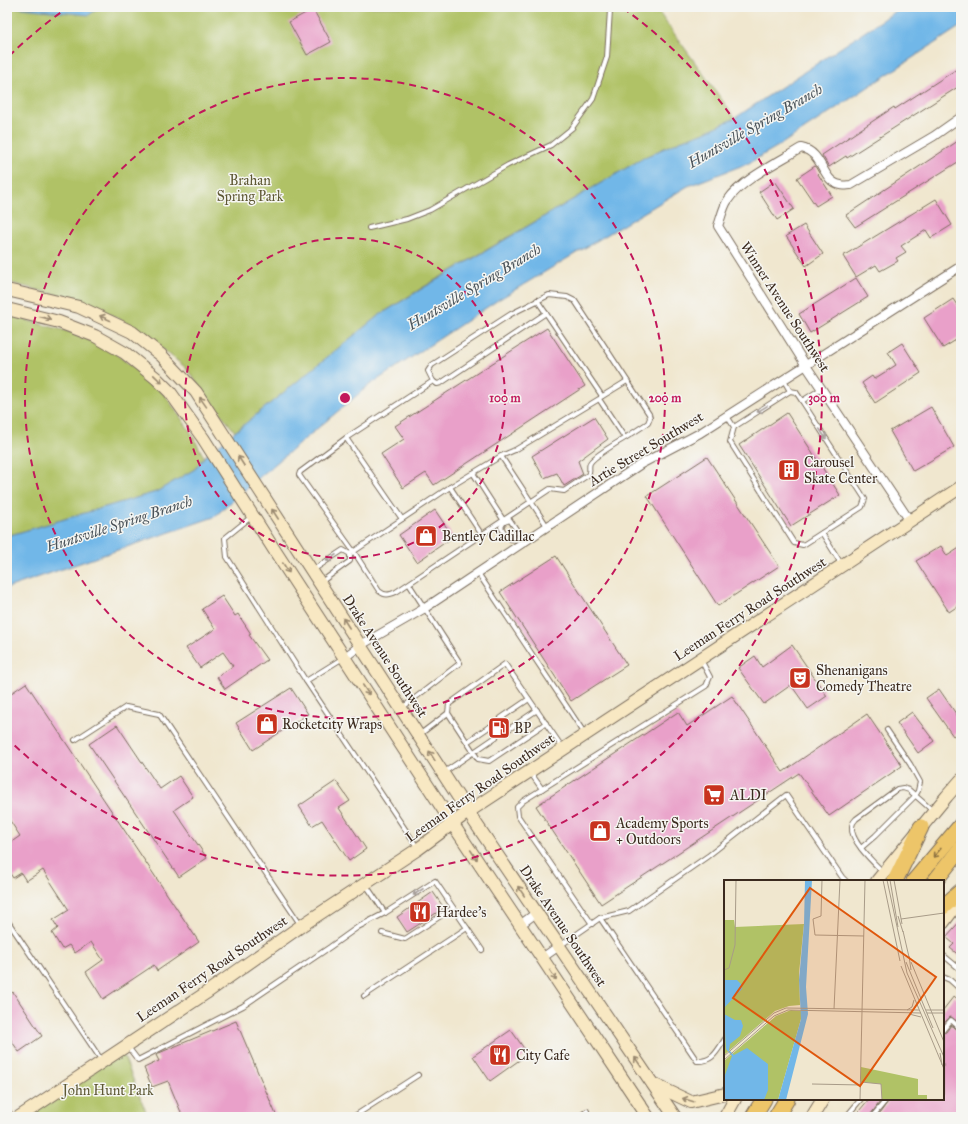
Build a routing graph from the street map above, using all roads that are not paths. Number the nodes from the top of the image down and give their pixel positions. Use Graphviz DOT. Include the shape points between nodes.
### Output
graph roads {
  1 [pos="608,7"];
  2 [pos="961,117"];
  3 [pos="369,228"];
  4 [pos="961,266"];
  5 [pos="7,290"];
  6 [pos="537,300"];
  7 [pos="7,309"];
  8 [pos="546,313"];
  9 [pos="806,364"];
  10 [pos="783,379"];
  11 [pos="433,381"];
  12 [pos="627,381"];
  13 [pos="822,388"];
  14 [pos="790,391"];
  15 [pos="600,398"];
  16 [pos="802,401"];
  17 [pos="726,416"];
  18 [pos="734,427"];
  19 [pos="346,438"];
  20 [pos="625,438"];
  21 [pos="501,456"];
  22 [pos="473,472"];
  23 [pos="450,487"];
  24 [pos="961,488"];
  25 [pos="531,502"];
  26 [pos="252,516"];
  27 [pos="402,519"];
  28 [pos="504,521"];
  29 [pos="910,521"];
  30 [pos="547,526"];
  31 [pos="822,533"];
  32 [pos="482,535"];
  33 [pos="518,542"];
  34 [pos="352,553"];
  35 [pos="843,566"];
  36 [pos="312,570"];
  37 [pos="478,573"];
  38 [pos="320,583"];
  39 [pos="409,584"];
  40 [pos="425,608"];
  41 [pos="361,645"];
  42 [pos="345,657"];
  43 [pos="701,660"];
  44 [pos="306,681"];
  45 [pos="529,699"];
  46 [pos="402,708"];
  47 [pos="537,710"];
  48 [pos="448,713"];
  49 [pos="502,718"];
  50 [pos="546,723"];
  51 [pos="489,727"];
  52 [pos="509,729"];
  53 [pos="887,730"];
  54 [pos="419,735"];
  55 [pos="585,735"];
  56 [pos="496,738"];
  57 [pos="76,740"];
  58 [pos="466,742"];
  59 [pos="563,748"];
  60 [pos="474,752"];
  61 [pos="530,771"];
  62 [pos="443,773"];
  63 [pos="961,780"];
  64 [pos="542,789"];
  65 [pos="915,796"];
  66 [pos="468,812"];
  67 [pos="934,812"];
  68 [pos="452,823"];
  69 [pos="961,825"];
  70 [pos="921,827"];
  71 [pos="861,848"];
  72 [pos="961,848"];
  73 [pos="418,849"];
  74 [pos="886,878"];
  75 [pos="841,879"];
  76 [pos="915,880"];
  77 [pos="936,880"];
  78 [pos="366,884"];
  79 [pos="961,891"];
  80 [pos="961,899"];
  81 [pos="944,906"];
  82 [pos="453,908"];
  83 [pos="385,913"];
  84 [pos="536,914"];
  85 [pos="600,918"];
  86 [pos="7,920"];
  87 [pos="944,922"];
  88 [pos="592,924"];
  89 [pos="520,925"];
  90 [pos="301,926"];
  91 [pos="467,928"];
  92 [pos="382,933"];
  93 [pos="559,946"];
  94 [pos="482,950"];
  95 [pos="944,956"];
  96 [pos="542,958"];
  97 [pos="961,970"];
  98 [pos="944,977"];
  99 [pos="950,980"];
  100 [pos="961,985"];
  101 [pos="961,990"];
  102 [pos="364,996"];
  103 [pos="944,1029"];
  104 [pos="961,1029"];
  105 [pos="724,1040"];
  106 [pos="127,1045"];
  107 [pos="103,1061"];
  108 [pos="614,1065"];
  109 [pos="418,1075"];
  110 [pos="653,1084"];
  111 [pos="724,1094"];
  112 [pos="734,1100"];
  113 [pos="763,1100"];
  114 [pos="786,1100"];
  115 [pos="822,1100"];
  116 [pos="860,1100"];
  117 [pos="886,1100"];
  118 [pos="587,1111"];
  119 [pos="7,1113"];
  120 [pos="27,1115"];
  121 [pos="725,1116"];
  122 [pos="10,1117"];
  123 [pos="353,1117"];
  124 [pos="579,1117"];
  125 [pos="638,1117"];
  126 [pos="648,1117"];
  127 [pos="675,1117"];
  128 [pos="753,1117"];
  129 [pos="776,1117"];
  130 [pos="812,1117"];
  131 [pos="846,1117"];
  132 [pos="872,1117"];
  1 -- 3 [label="lane" via="610,10 607,57 593,99 572,128 551,145 508,164 430,210 407,219"];
  2 -- 9 [label="street, Winner Avenue Southwest" via="851,185 840,185 830,180 815,155 801,148 744,184 726,201 718,226"];
  4 -- 9 [label="street, Artie Street Southwest"];
  36 -- 5 [label="street, Drake Avenue Southwest, one-way" via="196,392 161,355 132,332 79,307"];
  6 -- 8 [label="lane"];
  6 -- 11 [label="lane" via="432,365 428,371"];
  6 -- 12 [label="lane" via="549,294 575,301"];
  7 -- 26 [label="street, one-way" via="59,322 95,336 125,353 156,378 183,408"];
  8 -- 11 [label="lane" via="441,383"];
  8 -- 15 [label="lane"];
  9 -- 10 [label="street, Artie Street Southwest"];
  9 -- 13 [label="street, Winner Avenue Southwest"];
  10 -- 14 [label="lane"];
  10 -- 17 [label="street, Artie Street Southwest"];
  11 -- 19 [label="lane"];
  12 -- 15 [label="lane"];
  12 -- 20 [label="lane" via="650,418 648,423"];
  13 -- 16 [label="lane"];
  13 -- 29 [label="street, Winner Avenue Southwest"];
  14 -- 16 [label="lane" via="796,392"];
  14 -- 18 [label="lane, one-way"];
  15 -- 20 [label="lane"];
  15 -- 21 [label="lane"];
  16 -- 31 [label="lane, one-way" via="865,499 862,507"];
  17 -- 18 [label="lane"];
  17 -- 30 [label="street, Artie Street Southwest" via="700,433 641,464"];
  18 -- 31 [label="lane" via="730,442 794,543 803,545"];
  19 -- 27 [label="lane"];
  19 -- 34 [label="lane" via="300,472 300,475"];
  20 -- 25 [label="lane" via="593,459 588,475 564,490 550,489"];
  21 -- 22 [label="lane"];
  21 -- 25 [label="lane"];
  22 -- 23 [label="lane"];
  22 -- 28 [label="lane"];
  23 -- 27 [label="lane"];
  23 -- 32 [label="lane"];
  24 -- 29 [label="street, Leeman Ferry Road Southwest"];
  25 -- 28 [label="lane"];
  25 -- 30 [label="lane"];
  26 -- 42 [label="street, one-way"];
  26 -- 44 [label="lane" via="225,538 228,557"];
  27 -- 34 [label="lane"];
  28 -- 32 [label="lane"];
  28 -- 33 [label="lane" via="510,520 518,532"];
  28 -- 33 [label="lane" via="501,527 508,539"];
  29 -- 35 [label="street, Leeman Ferry Road Southwest"];
  30 -- 33 [label="street, Artie Street Southwest"];
  31 -- 35 [label="lane"];
  32 -- 39 [label="lane"];
  33 -- 37 [label="street, Artie Street Southwest"];
  34 -- 36 [label="lane, one-way" via="343,550"];
  34 -- 38 [label="lane" via="350,562"];
  34 -- 39 [label="lane" via="382,594 390,595"];
  35 -- 43 [label="street, Leeman Ferry Road Southwest"];
  36 -- 38 [label="street, Drake Avenue Southwest"];
  37 -- 40 [label="street, Artie Street Southwest"];
  37 -- 55 [label="lane"];
  41 -- 38 [label="street, Drake Avenue Southwest, one-way"];
  39 -- 40 [label="lane"];
  40 -- 41 [label="street, Artie Street Southwest"];
  40 -- 46 [label="lane" via="460,663"];
  41 -- 42 [label="street, Artie Street Southwest"];
  41 -- 46 [label="street, Drake Avenue Southwest"];
  42 -- 44 [label="lane"];
  42 -- 68 [label="street, one-way"];
  43 -- 55 [label="street, Leeman Ferry Road Southwest"];
  43 -- 64 [label="lane" via="710,677 706,686"];
  44 -- 73 [label="lane"];
  45 -- 47 [label="lane"];
  45 -- 48 [label="lane" via="505,664 449,704"];
  45 -- 49 [label="lane"];
  46 -- 54 [label="street, Drake Avenue Southwest"];
  47 -- 50 [label="lane"];
  47 -- 52 [label="lane"];
  48 -- 54 [label="lane"];
  48 -- 58 [label="lane"];
  50 -- 59 [label="lane"];
  50 -- 60 [label="lane" via="489,761 478,759"];
  51 -- 58 [label="lane"];
  53 -- 65 [label="lane" via="920,782"];
  62 -- 54 [label="street, Drake Avenue Southwest, one-way"];
  55 -- 59 [label="street, Leeman Ferry Road Southwest"];
  56 -- 60 [label="lane"];
  57 -- 90 [label="lane" via="126,707 159,714"];
  58 -- 60 [label="lane"];
  59 -- 61 [label="street, Leeman Ferry Road Southwest"];
  60 -- 62 [label="lane"];
  61 -- 64 [label="lane"];
  61 -- 66 [label="street, Leeman Ferry Road Southwest"];
  62 -- 66 [label="street, Drake Avenue Southwest"];
  63 -- 67 [label="street"];
  64 -- 88 [label="lane" via="523,801 517,808 518,816"];
  65 -- 67 [label="lane"];
  65 -- 71 [label="lane"];
  65 -- 71 [label="lane" via="909,790 897,789 856,819 852,825 852,832"];
  66 -- 68 [label="street, Leeman Ferry Road Southwest"];
  84 -- 66 [label="street, Drake Avenue Southwest, one-way"];
  67 -- 70 [label="street"];
  68 -- 73 [label="street, Leeman Ferry Road Southwest"];
  68 -- 89 [label="street, one-way"];
  69 -- 76 [label="highway, one-way"];
  70 -- 74 [label="highway"];
  71 -- 74 [label="lane"];
  72 -- 77 [label="highway"];
  73 -- 78 [label="street, Leeman Ferry Road Southwest"];
  75 -- 85 [label="lane" via="786,795 708,856 629,911"];
  78 -- 83 [label="lane"];
  78 -- 90 [label="street, Leeman Ferry Road Southwest"];
  79 -- 81 [label="highway"];
  80 -- 87 [label="street"];
  82 -- 83 [label="lane, one-way" via="435,881"];
  82 -- 91 [label="lane"];
  82 -- 92 [label="lane" via="405,939"];
  83 -- 106 [label="lane" via="358,926 243,1006 138,1060"];
  84 -- 89 [label="street"];
  84 -- 93 [label="street, Drake Avenue Southwest"];
  85 -- 88 [label="lane"];
  85 -- 105 [label="lane" via="697,1060 711,1059"];
  86 -- 107 [label="lane"];
  88 -- 93 [label="lane"];
  89 -- 96 [label="street"];
  90 -- 106 [label="street, Leeman Ferry Road Southwest"];
  91 -- 94 [label="lane"];
  91 -- 102 [label="lane"];
  93 -- 96 [label="street"];
  110 -- 93 [label="street, Drake Avenue Southwest, one-way"];
  95 -- 97 [label="lane"];
  96 -- 108 [label="street, one-way"];
  98 -- 99 [label="lane"];
  99 -- 100 [label="lane"];
  99 -- 101 [label="lane"];
  103 -- 104 [label="lane" via="951,1020"];
  106 -- 107 [label="street, Leeman Ferry Road Southwest"];
  107 -- 120 [label="street, Leeman Ferry Road Southwest"];
  108 -- 125 [label="street"];
  108 -- 126 [label="street"];
  109 -- 123 [label="lane"];
  111 -- 110 [label="street, one-way" via="692,1102"];
  110 -- 127 [label="street, Drake Avenue Southwest"];
  112 -- 121 [label="street"];
  113 -- 128 [label="highway"];
  114 -- 129 [label="highway"];
  115 -- 130 [label="street"];
  116 -- 131 [label="lane"];
  117 -- 132 [label="lane"];
  118 -- 124 [label="lane"];
  119 -- 122 [label="street"];
}
